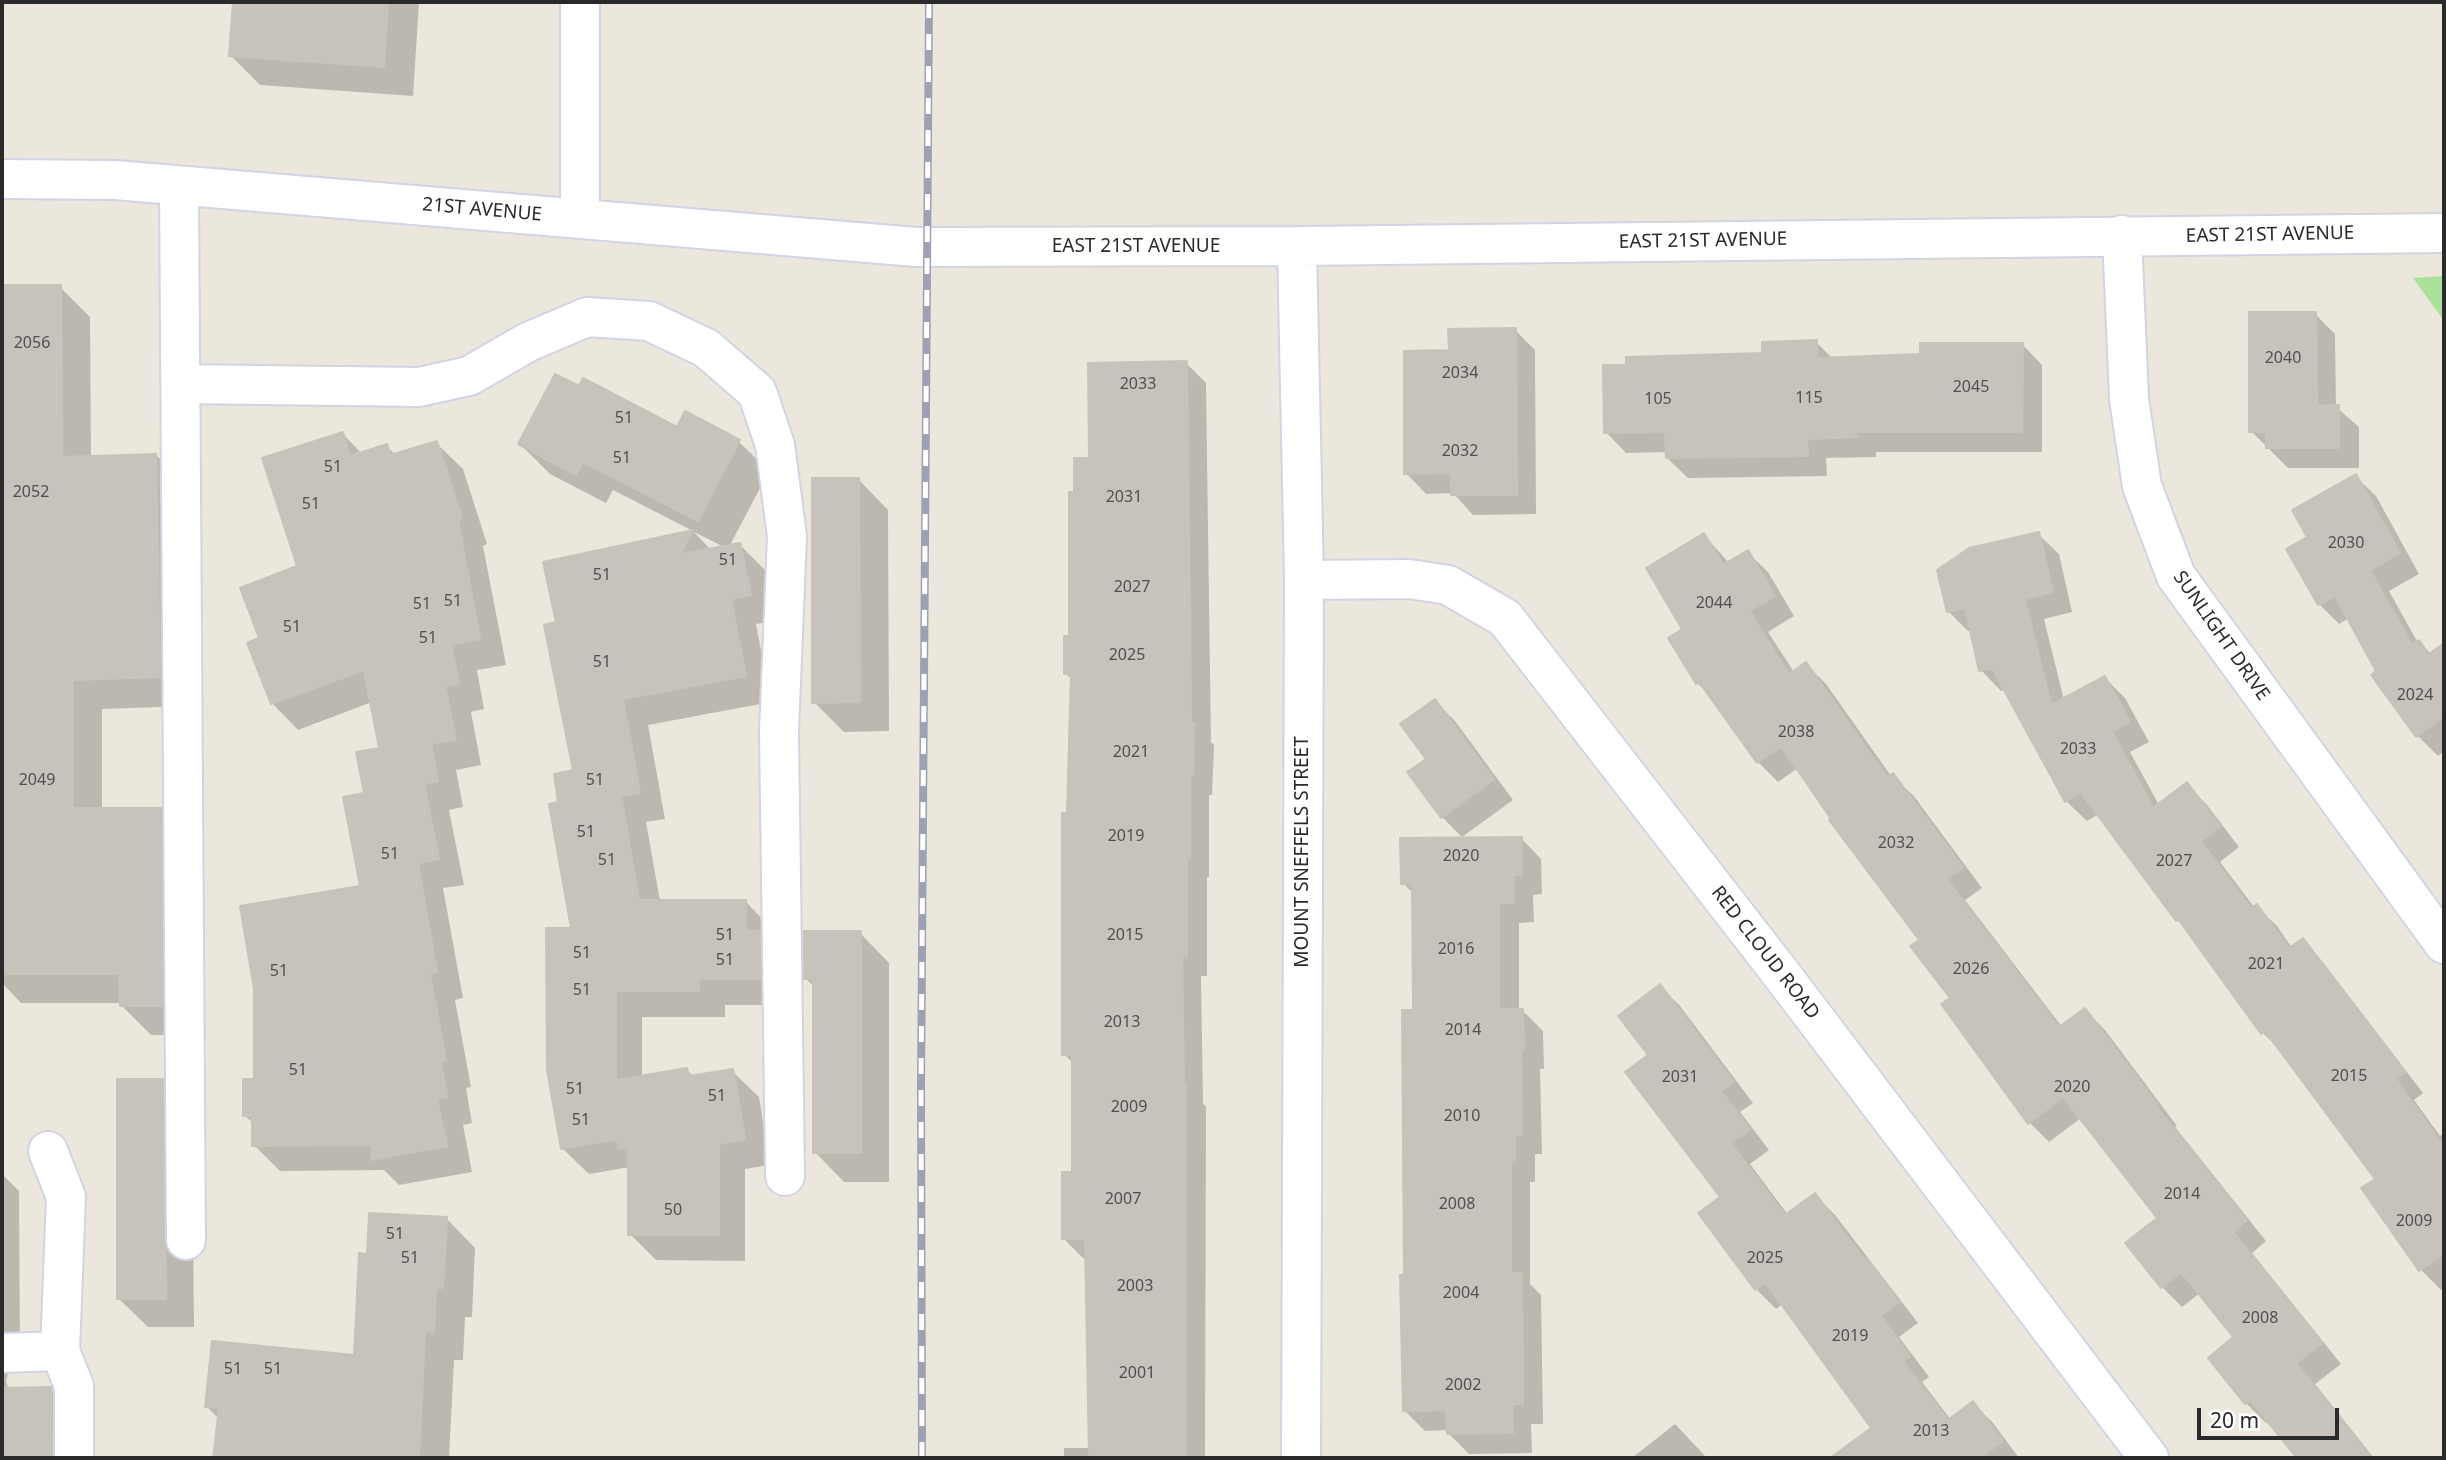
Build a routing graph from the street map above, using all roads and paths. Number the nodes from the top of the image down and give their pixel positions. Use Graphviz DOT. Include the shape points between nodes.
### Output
graph roads {
  1 [pos="580,2"];
  2 [pos="2,179"];
  3 [pos="179,186"];
  4 [pos="580,218"];
  5 [pos="2444,233"];
  6 [pos="2122,235"];
  7 [pos="1297,246"];
  8 [pos="962,247"];
  9 [pos="181,384"];
  10 [pos="1304,580"];
  11 [pos="2444,944"];
  12 [pos="48,1151"];
  13 [pos="785,1176"];
  14 [pos="186,1240"];
  15 [pos="60,1351"];
  16 [pos="2,1353"];
  17 [pos="74,1458"];
  18 [pos="1301,1458"];
  19 [pos="2148,1458"];
  1 -- 4 [label="street"];
  2 -- 3 [label="street, 21ST AVENUE"];
  3 -- 4 [label="street, 21ST AVENUE"];
  3 -- 9 [label="street"];
  4 -- 8 [label="street, 21ST AVENUE"];
  5 -- 6 [label="street, EAST 21ST AVENUE"];
  6 -- 7 [label="street, EAST 21ST AVENUE"];
  6 -- 11 [label="street, SUNLIGHT DRIVE" via="2129,399 2142,486 2176,576"];
  7 -- 8 [label="street, EAST 21ST AVENUE"];
  7 -- 10 [label="street, MOUNT SNEFFELS STREET"];
  9 -- 13 [label="street" via="419,387 469,376 527,342 587,317 649,321 706,348 757,392 775,445 787,536 779,731"];
  9 -- 14 [label="street"];
  10 -- 18 [label="street, MOUNT SNEFFELS STREET"];
  10 -- 19 [label="street, RED CLOUD ROAD" via="1409,579 1448,585 1505,618"];
  12 -- 15 [label="street" via="66,1197"];
  15 -- 16 [label="street"];
  15 -- 17 [label="street" via="74,1386"];
}
